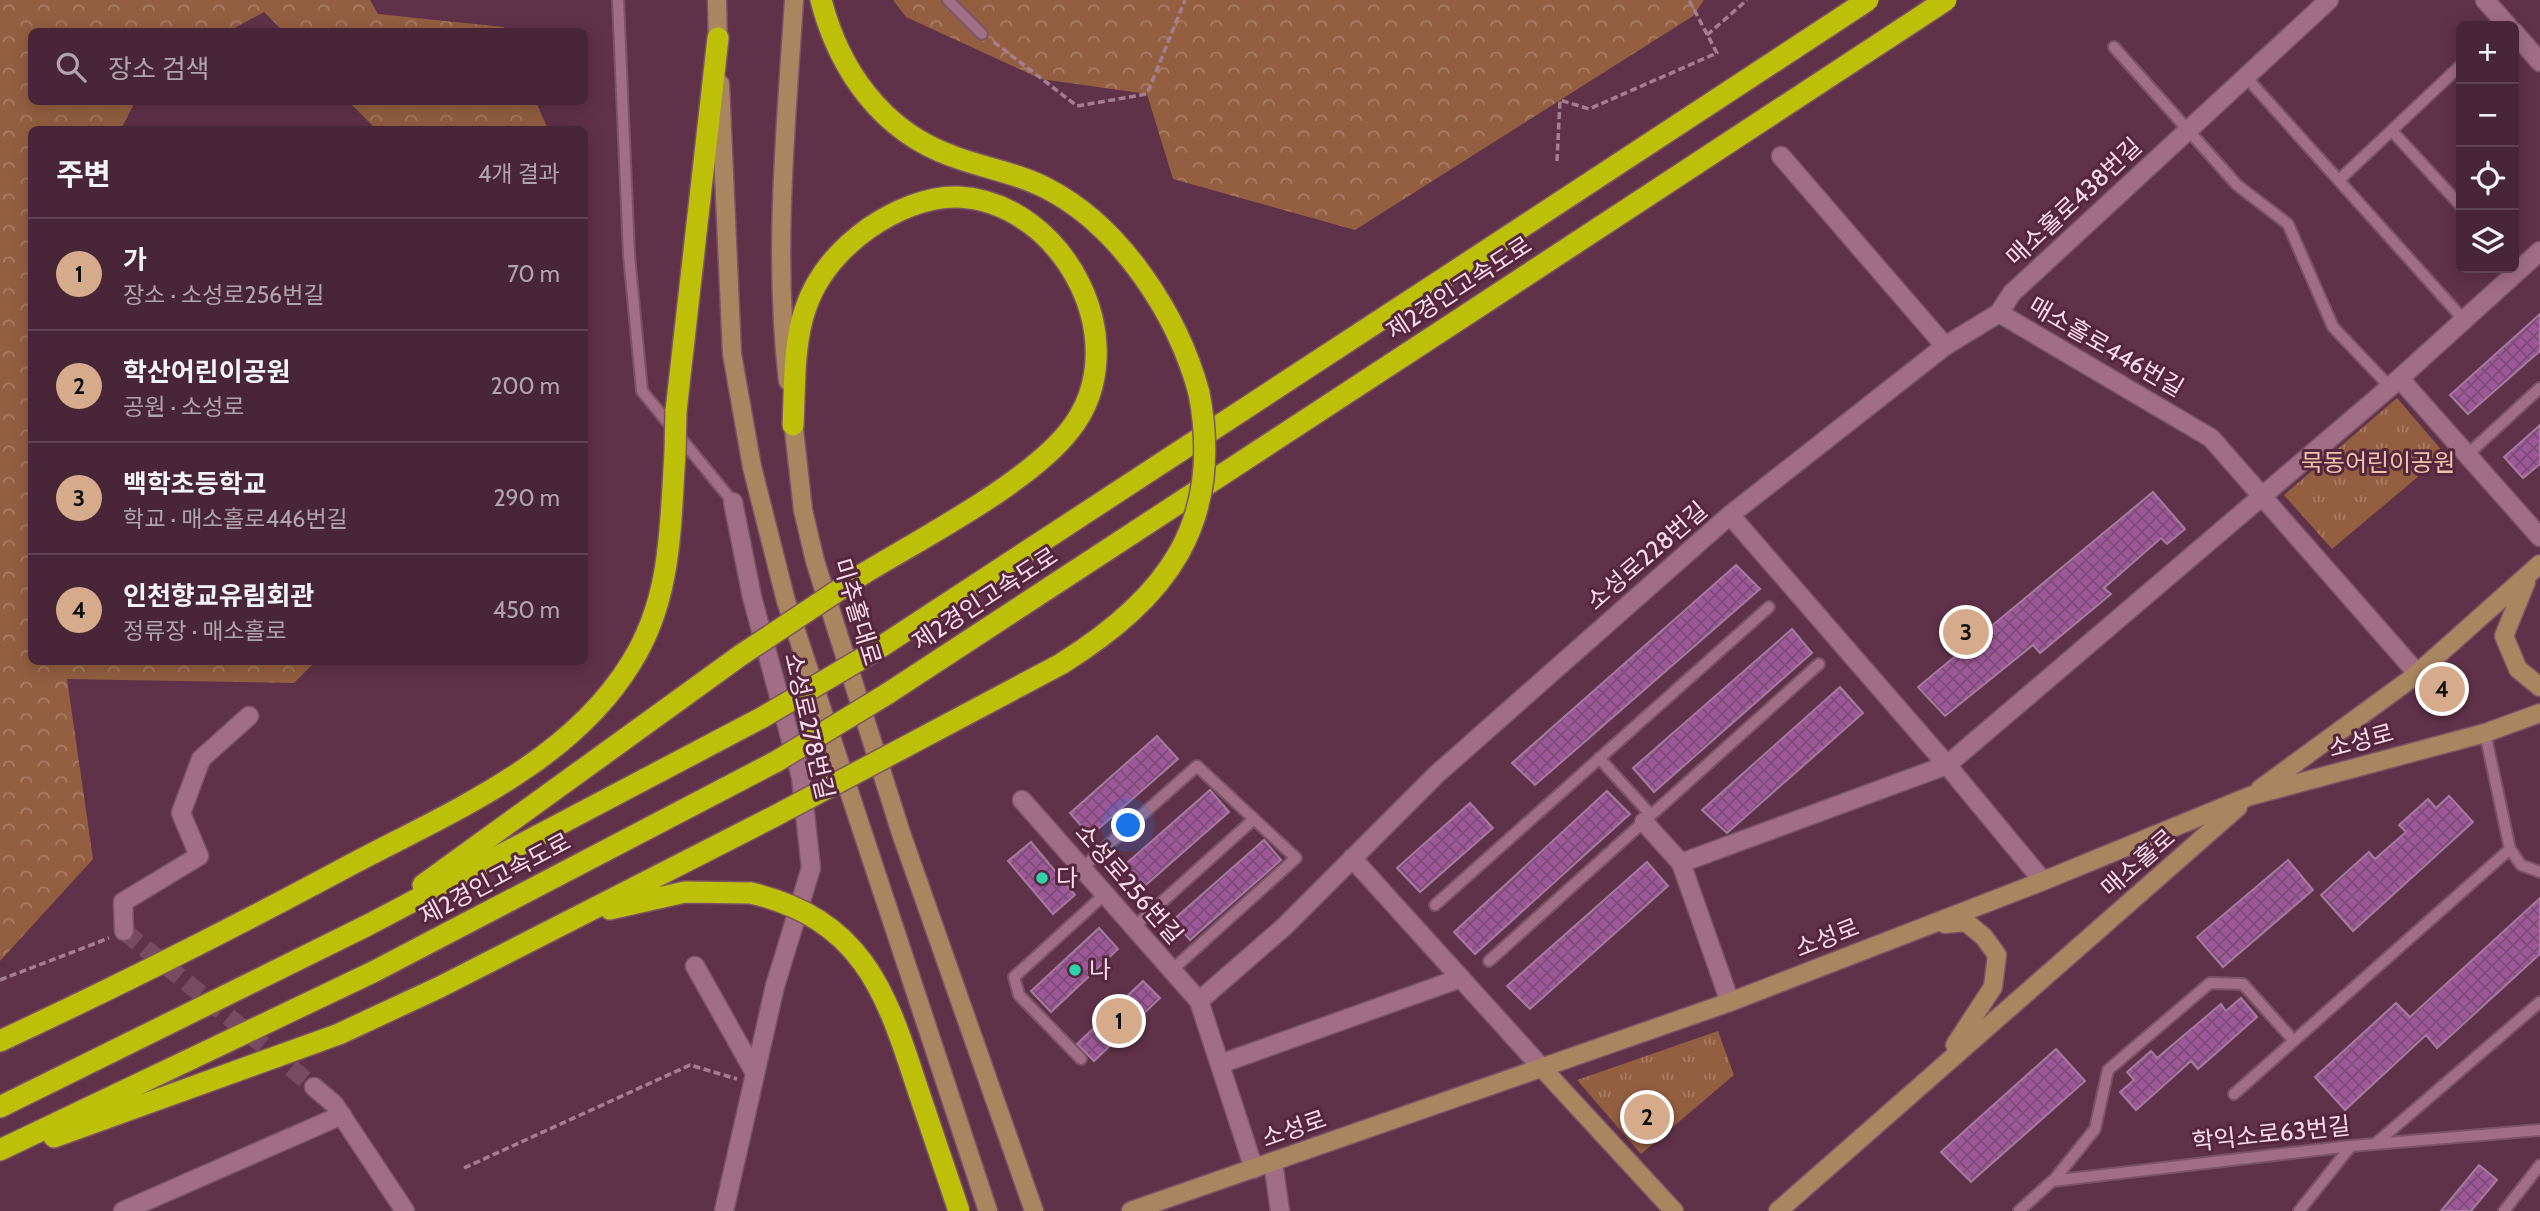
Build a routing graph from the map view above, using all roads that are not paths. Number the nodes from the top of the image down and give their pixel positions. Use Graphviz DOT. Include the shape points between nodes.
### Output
graph roads {
  1 [pos="618,0"];
  2 [pos="717,0"];
  3 [pos="794,0"];
  4 [pos="821,0"];
  5 [pos="948,0"];
  6 [pos="1868,0"];
  7 [pos="1946,0"];
  8 [pos="2329,0"];
  9 [pos="2484,0"];
  10 [pos="2503,21"];
  11 [pos="982,34"];
  12 [pos="718,37"];
  13 [pos="2519,39"];
  14 [pos="2114,47"];
  15 [pos="2540,62"];
  16 [pos="2456,70"];
  17 [pos="2246,77"];
  18 [pos="2188,131"];
  19 [pos="2392,131"];
  20 [pos="1782,156"];
  21 [pos="2339,180"];
  22 [pos="2456,201"];
  23 [pos="2540,251"];
  24 [pos="2519,265"];
  25 [pos="2510,273"];
  26 [pos="1999,313"];
  27 [pos="2464,320"];
  28 [pos="1945,346"];
  29 [pos="2395,383"];
  30 [pos="2540,388"];
  31 [pos="793,425"];
  32 [pos="2467,455"];
  33 [pos="2263,496"];
  34 [pos="733,502"];
  35 [pos="1730,515"];
  36 [pos="2540,537"];
  37 [pos="2536,568"];
  38 [pos="1769,607"];
  39 [pos="1819,664"];
  40 [pos="2417,673"];
  41 [pos="2540,687"];
  42 [pos="2540,713"];
  43 [pos="249,716"];
  44 [pos="2485,733"];
  45 [pos="1599,758"];
  46 [pos="1947,765"];
  47 [pos="2250,796"];
  48 [pos="1022,800"];
  49 [pos="1648,818"];
  50 [pos="1254,819"];
  51 [pos="2510,849"];
  52 [pos="1352,859"];
  53 [pos="1681,863"];
  54 [pos="1082,868"];
  55 [pos="2540,872"];
  56 [pos="2043,881"];
  57 [pos="1105,894"];
  58 [pos="1435,905"];
  59 [pos="368,925"];
  60 [pos="1928,926"];
  61 [pos="1134,927"];
  62 [pos="548,930"];
  63 [pos="124,931"];
  64 [pos="1489,961"];
  65 [pos="695,966"];
  66 [pos="1172,970"];
  67 [pos="1461,978"];
  68 [pos="1199,1001"];
  69 [pos="1730,1002"];
  70 [pos="2540,1002"];
  71 [pos="0,1041"];
  72 [pos="2294,1041"];
  73 [pos="1081,1059"];
  74 [pos="1220,1064"];
  75 [pos="1542,1068"];
  76 [pos="1935,1073"];
  77 [pos="754,1078"];
  78 [pos="314,1087"];
  79 [pos="2234,1094"];
  80 [pos="0,1107"];
  81 [pos="342,1115"];
  82 [pos="2540,1130"];
  83 [pos="2375,1144"];
  84 [pos="2351,1146"];
  85 [pos="0,1150"];
  86 [pos="0,1158"];
  87 [pos="1273,1162"];
  88 [pos="2540,1166"];
  89 [pos="1254,1169"];
  90 [pos="2053,1181"];
  91 [pos="123,1211"];
  92 [pos="405,1211"];
  93 [pos="723,1211"];
  94 [pos="959,1211"];
  95 [pos="988,1211"];
  96 [pos="1034,1211"];
  97 [pos="1131,1211"];
  98 [pos="1280,1211"];
  99 [pos="1674,1211"];
  100 [pos="1779,1211"];
  101 [pos="2019,1211"];
  102 [pos="2299,1211"];
  103 [pos="2504,1211"];
  1 -- 34 [label="lane" via="629,255 642,391"];
  2 -- 12 [label="main road"];
  3 -- 31 [label="main road, 미추홀대로" via="779,251 780,313"];
  4 -- 62 [label="highway, bridge" via="847,67 894,124 932,149 1049,190 1075,206 1111,239 1149,286 1189,359 1199,393 1206,457 1198,509 1177,555 1138,608 1104,636 1053,668 774,817"];
  5 -- 11 [label="lane"];
  6 -- 59 [label="highway, 제2경인고속도로, bridge" via="873,652 764,717"];
  7 -- 85 [label="highway, 제2경인고속도로, bridge" via="887,694 777,761 373,972"];
  8 -- 17 [label="street, 매소홀로438번길"];
  9 -- 10 [label="street"];
  12 -- 71 [label="highway, bridge" via="676,411 667,571 655,613 620,680 561,741 484,794 182,954"];
  12 -- 95 [label="main road" via="732,354 752,467 786,601"];
  13 -- 15 [label="street"];
  14 -- 18 [label="lane"];
  16 -- 19 [label="lane"];
  17 -- 18 [label="street, 매소홀로438번길"];
  17 -- 21 [label="lane"];
  18 -- 26 [label="street, 매소홀로438번길" via="2012,293"];
  18 -- 29 [label="lane" via="2237,186 2288,225 2333,327"];
  19 -- 21 [label="lane"];
  19 -- 22 [label="lane"];
  20 -- 28 [label="street"];
  21 -- 27 [label="lane"];
  23 -- 24 [label="street"];
  25 -- 27 [label="street"];
  26 -- 28 [label="street, 매소홀로446번길"];
  26 -- 33 [label="street, 매소홀로446번길" via="2199,429"];
  27 -- 29 [label="street"];
  28 -- 35 [label="street, 매소홀로446번길"];
  29 -- 32 [label="street"];
  29 -- 33 [label="street"];
  30 -- 32 [label="lane"];
  31 -- 59 [label="highway, bridge" via="800,329 816,286 843,250 891,215 942,198 993,205 1025,221 1045,238 1082,285 1097,350 1091,391 1072,429 1058,444 1009,482 741,655"];
  31 -- 96 [label="main road, 미추홀대로" via="803,510 815,561 901,833"];
  32 -- 36 [label="street"];
  33 -- 40 [label="street, 매소홀로446번길"];
  33 -- 46 [label="street"];
  34 -- 77 [label="street, 소성로278번길" via="751,597 802,777 811,868 775,986"];
  35 -- 46 [label="street, 소성로228번길"];
  35 -- 52 [label="street, 소성로228번길" via="1437,774"];
  37 -- 40 [label="main road, 매소홀로"];
  37 -- 41 [label="main road" via="2514,605 2504,636 2518,669"];
  38 -- 45 [label="lane"];
  39 -- 49 [label="lane"];
  40 -- 47 [label="main road, 매소홀로"];
  42 -- 44 [label="main road, 소성로"];
  43 -- 63 [label="street" via="201,759 181,813 199,856 123,902"];
  44 -- 47 [label="main road, 소성로"];
  44 -- 51 [label="lane"];
  45 -- 49 [label="lane"];
  45 -- 58 [label="lane"];
  46 -- 53 [label="street"];
  46 -- 56 [label="street, 소성로228번길"];
  47 -- 56 [label="main road, 소성로"];
  47 -- 76 [label="main road, 매소홀로"];
  48 -- 54 [label="street, 소성로256번길"];
  49 -- 53 [label="street"];
  49 -- 64 [label="lane"];
  50 -- 54 [label="lane" via="1197,766"];
  50 -- 61 [label="lane"];
  50 -- 66 [label="lane" via="1296,858"];
  51 -- 55 [label="lane" via="2521,864"];
  51 -- 72 [label="lane"];
  52 -- 67 [label="street"];
  52 -- 68 [label="street" via="1285,926"];
  53 -- 69 [label="street"];
  54 -- 57 [label="street, 소성로256번길"];
  56 -- 60 [label="main road, 소성로"];
  57 -- 61 [label="street, 소성로256번길"];
  57 -- 73 [label="lane" via="1014,977 1019,995"];
  59 -- 80 [label="highway, 제2경인고속도로"];
  60 -- 69 [label="main road, 소성로"];
  60 -- 76 [label="main road" via="1966,922 1997,955 1993,987"];
  61 -- 66 [label="street, 소성로256번길"];
  62 -- 86 [label="highway" via="339,1034"];
  62 -- 94 [label="highway, bridge" via="654,898 718,890 751,893 789,905 830,929 848,943 875,979 894,1017"];
  65 -- 77 [label="street"];
  66 -- 68 [label="street, 소성로256번길"];
  67 -- 74 [label="street"];
  67 -- 75 [label="street"];
  68 -- 74 [label="street, 소성로256번길"];
  69 -- 75 [label="main road, 소성로"];
  70 -- 83 [label="lane"];
  72 -- 79 [label="lane"];
  72 -- 90 [label="lane" via="2243,984 2210,983 2108,1070 2095,1129"];
  74 -- 89 [label="street, 소성로256번길"];
  75 -- 87 [label="main road, 소성로"];
  75 -- 99 [label="main road"];
  76 -- 100 [label="main road, 매소홀로"];
  77 -- 93 [label="street, 소성로278번길"];
  78 -- 81 [label="street"];
  81 -- 91 [label="street"];
  81 -- 92 [label="street"];
  82 -- 83 [label="lane, 학익소로63번길"];
  83 -- 84 [label="lane, 학익소로63번길"];
  84 -- 90 [label="lane, 학익소로63번길"];
  84 -- 102 [label="lane"];
  87 -- 89 [label="main road, 소성로"];
  87 -- 98 [label="street"];
  88 -- 103 [label="lane"];
  89 -- 97 [label="main road, 소성로"];
  90 -- 101 [label="lane"];
}
